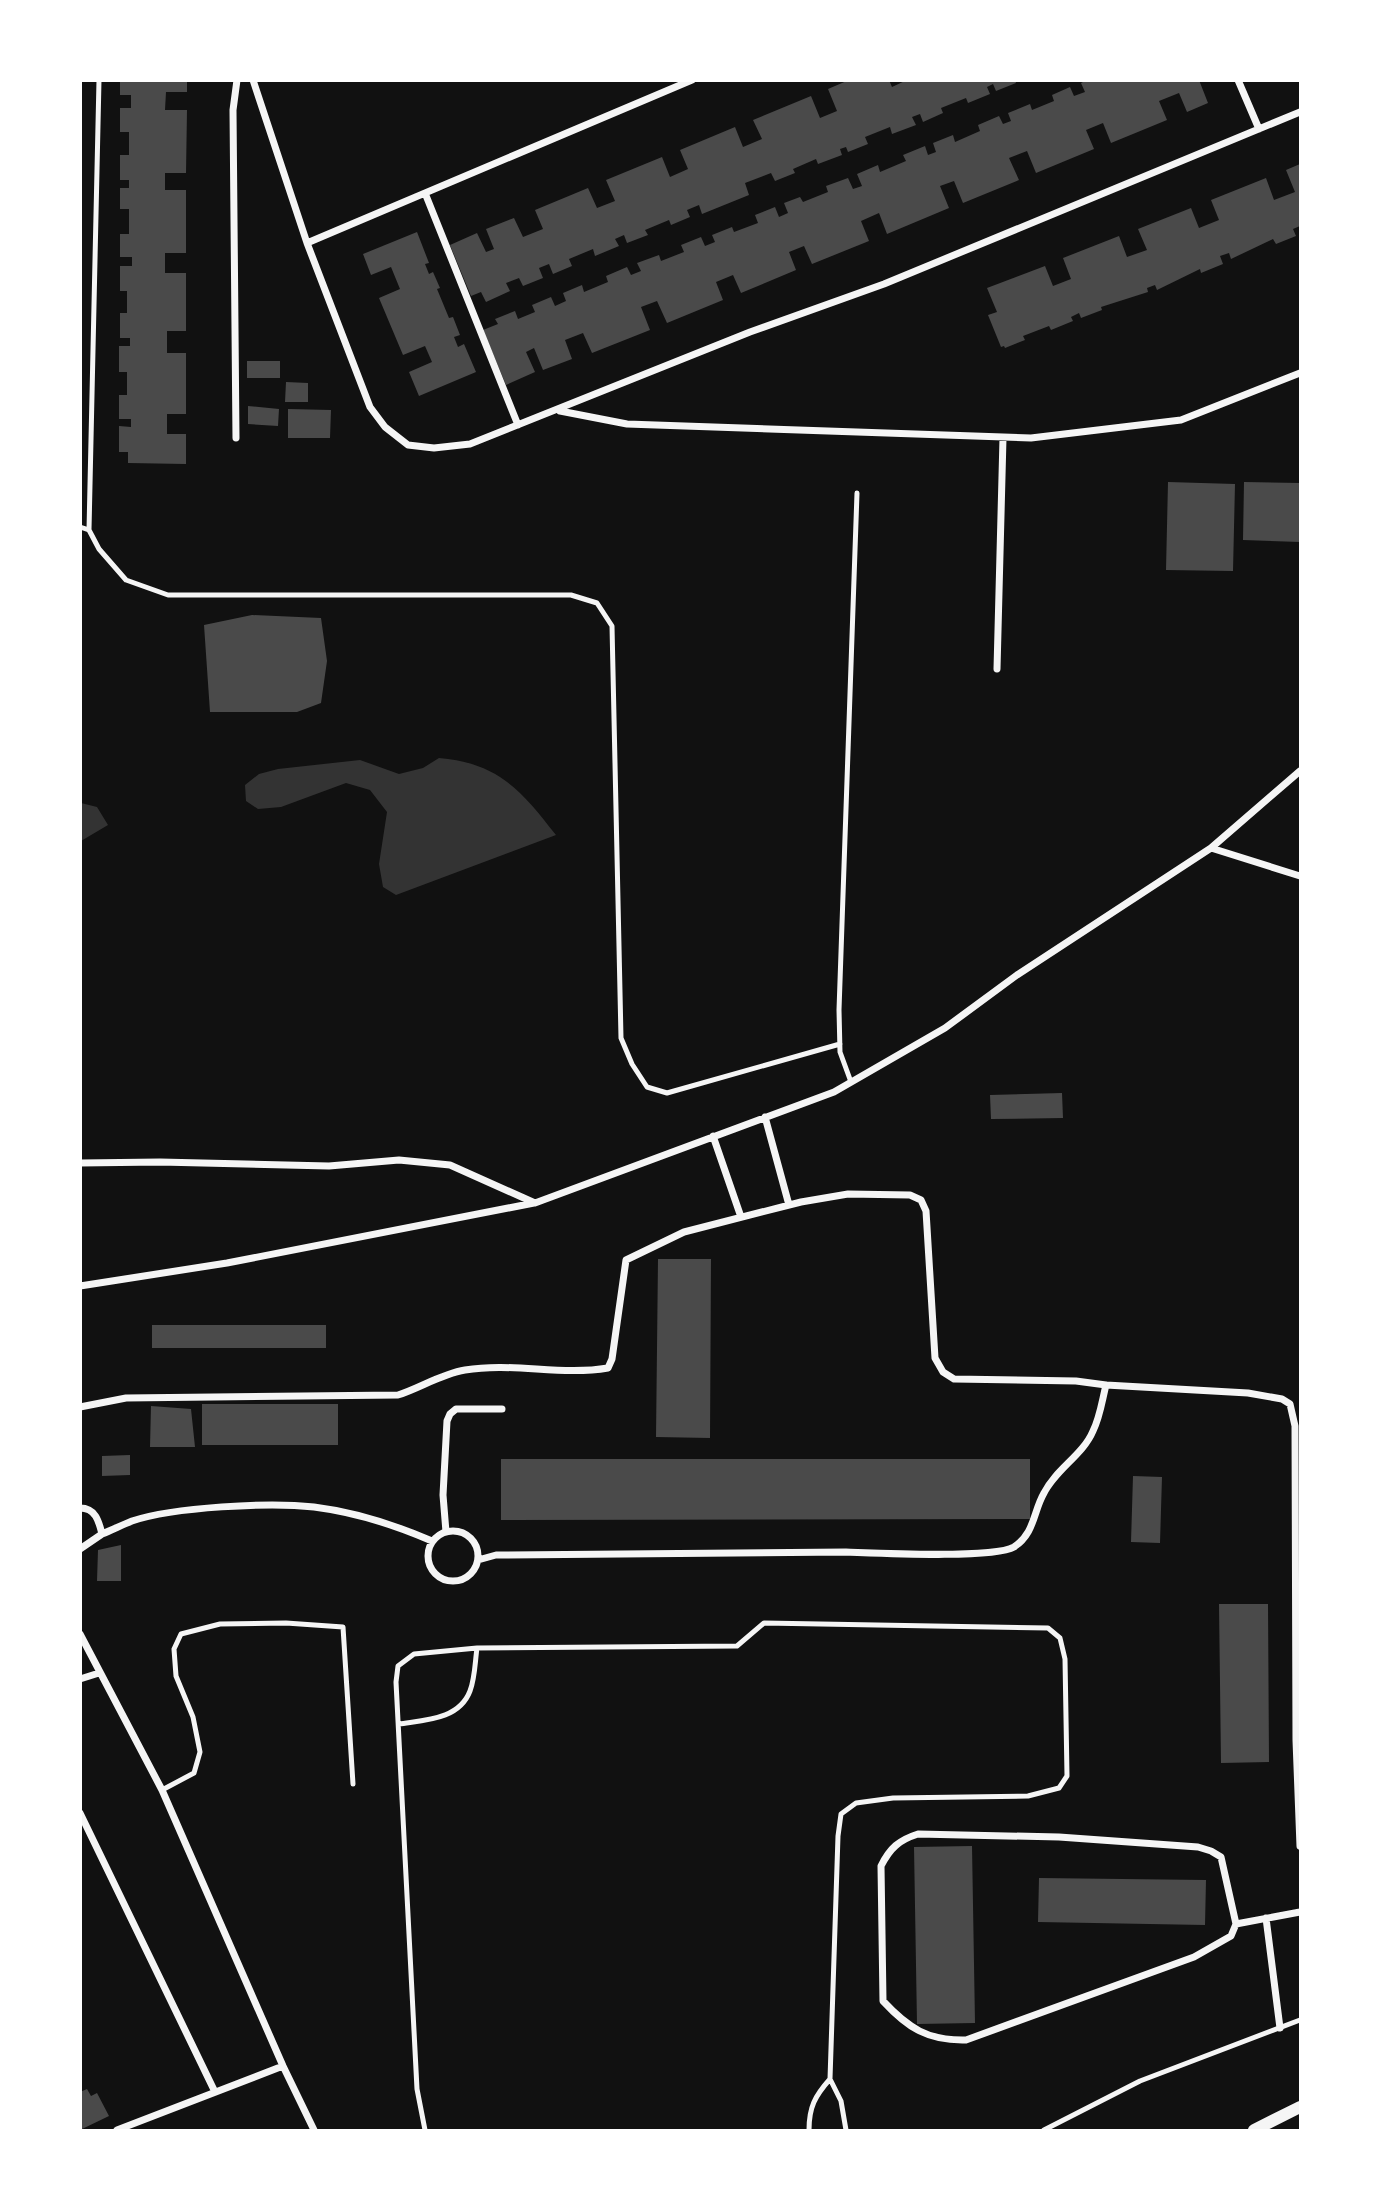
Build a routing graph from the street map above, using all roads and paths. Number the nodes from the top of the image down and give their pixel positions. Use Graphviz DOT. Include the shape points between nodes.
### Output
graph roads {
  1 [pos="99,80"];
  2 [pos="237,80"];
  3 [pos="253,80"];
  4 [pos="692,80"];
  5 [pos="1238,80"];
  6 [pos="1300,112"];
  7 [pos="1259,129"];
  8 [pos="425,192"];
  9 [pos="307,243"];
  10 [pos="1300,373"];
  11 [pos="558,411"];
  12 [pos="519,425"];
  13 [pos="236,438"];
  14 [pos="1003,438"];
  15 [pos="856,493"];
  16 [pos="80,527"];
  17 [pos="89,530"];
  18 [pos="997,668"];
  19 [pos="1300,771"];
  20 [pos="1211,848"];
  21 [pos="1300,876"];
  22 [pos="840,1044"];
  23 [pos="851,1082"];
  24 [pos="765,1117"];
  25 [pos="713,1136"];
  26 [pos="80,1163"];
  27 [pos="535,1203"];
  28 [pos="789,1205"];
  29 [pos="741,1217"];
  30 [pos="80,1286"];
  31 [pos="1106,1385"];
  32 [pos="80,1407"];
  33 [pos="502,1409"];
  34 [pos="80,1508"];
  35 [pos="446,1532"];
  36 [pos="102,1534"];
  37 [pos="432,1541"];
  38 [pos="80,1549"];
  39 [pos="478,1560"];
  40 [pos="80,1634"];
  41 [pos="477,1648"];
  42 [pos="99,1673"];
  43 [pos="80,1679"];
  44 [pos="399,1724"];
  45 [pos="353,1784"];
  46 [pos="162,1790"];
  47 [pos="80,1813"];
  48 [pos="1300,1846"];
  49 [pos="1300,1912"];
  50 [pos="1266,1918"];
  51 [pos="1236,1924"];
  52 [pos="1300,2020"];
  53 [pos="1280,2028"];
  54 [pos="283,2066"];
  55 [pos="830,2079"];
  56 [pos="215,2092"];
  57 [pos="1300,2107"];
  58 [pos="117,2130"];
  59 [pos="314,2130"];
  60 [pos="425,2130"];
  61 [pos="808,2130"];
  62 [pos="846,2130"];
  63 [pos="1044,2130"];
  64 [pos="1254,2130"];
  1 -- 17 [label="lane"];
  2 -- 13 [label="street" via="233,110"];
  3 -- 9 [label="street"];
  4 -- 8 [label="street"];
  5 -- 7 [label="street"];
  6 -- 7 [label="street"];
  7 -- 11 [label="street" via="884,284 750,332"];
  8 -- 9 [label="street"];
  8 -- 12 [label="street"];
  9 -- 12 [label="street" via="370,407 385,427 408,445 434,448 470,444"];
  10 -- 14 [label="street" via="1181,420"];
  11 -- 12 [label="street"];
  11 -- 14 [label="street" via="627,424"];
  14 -- 18 [label="street"];
  15 -- 22 [label="lane"];
  16 -- 17 [label="lane"];
  17 -- 22 [label="lane" via="126,580 168,595 571,595 597,603 612,626 621,1038 632,1064 647,1087 667,1093"];
  19 -- 20 [label="street"];
  20 -- 21 [label="street"];
  20 -- 23 [label="street" via="1017,975 945,1028"];
  22 -- 23 [label="lane"];
  23 -- 24 [label="street"];
  24 -- 25 [label="street"];
  24 -- 28 [label="street"];
  25 -- 27 [label="street"];
  25 -- 29 [label="street"];
  26 -- 27 [label="street" via="329,1166 399,1160 450,1165"];
  27 -- 30 [label="street" via="227,1263"];
  28 -- 29 [label="street"];
  28 -- 31 [label="street" via="848,1194 910,1195 921,1200 926,1211 935,1358 954,1379"];
  29 -- 32 [label="street" via="684,1231 626,1260 608,1368 467,1369 398,1395 126,1398"];
  31 -- 39 [label="street" via="1093,1433 1056,1473 1042,1494 1026,1538 1011,1549 973,1553 496,1555"];
  31 -- 48 [label="street" via="1248,1393 1290,1404 1295,1426"];
  33 -- 35 [label="street" via="456,1409 450,1414 443,1495"];
  34 -- 36 [label="street" via="98,1517"];
  35 -- 37 [label="street"];
  35 -- 39 [label="street" via="470,1537"];
  36 -- 37 [label="street" via="133,1521 190,1510 313,1507 396,1526"];
  36 -- 38 [label="street"];
  37 -- 39 [label="street" via="429,1565 440,1578 464,1579"];
  40 -- 42 [label="street"];
  41 -- 44 [label="lane" via="470,1691 460,1708 439,1718"];
  41 -- 44 [label="lane" via="414,1654 398,1666"];
  41 -- 55 [label="lane" via="737,1646 765,1623 1048,1628 1060,1638 1065,1659 1067,1776 1059,1788 1028,1796 893,1798 856,1803 841,1815"];
  42 -- 43 [label="street"];
  42 -- 46 [label="street"];
  44 -- 60 [label="lane" via="417,2089"];
  45 -- 46 [label="lane" via="342,1627 220,1624 181,1634 174,1649 176,1676 193,1717 200,1752 194,1773"];
  46 -- 54 [label="street"];
  47 -- 56 [label="street"];
  49 -- 50 [label="street"];
  50 -- 51 [label="street"];
  50 -- 53 [label="street"];
  51 -- 51 [label="street" via="1231,1936 1194,1957 966,2040 945,2040 915,2030 883,2001 881,1866 901,1839 918,1834 1059,1837 1198,1847 1221,1857"];
  52 -- 53 [label="lane"];
  53 -- 63 [label="lane" via="1140,2081"];
  54 -- 56 [label="street"];
  54 -- 59 [label="street"];
  55 -- 61 [label="lane" via="814,2098"];
  55 -- 62 [label="lane" via="841,2101"];
  56 -- 58 [label="street"];
  57 -- 64 [label="street"];
}
